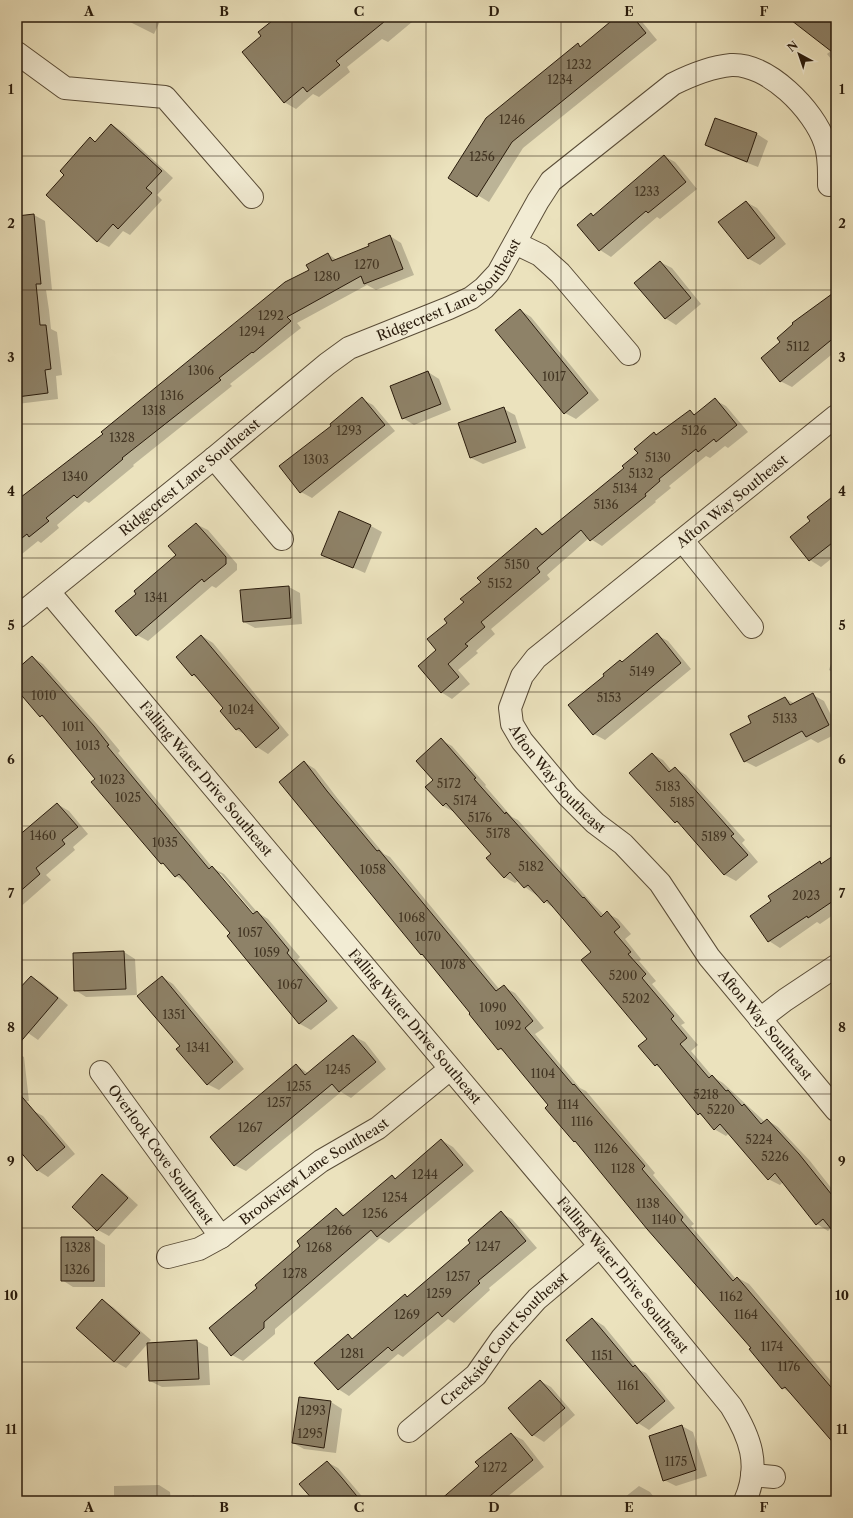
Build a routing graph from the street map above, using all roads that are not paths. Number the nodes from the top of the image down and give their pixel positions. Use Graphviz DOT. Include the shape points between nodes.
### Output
graph roads {
  1 [pos="17,53"];
  2 [pos="829,185"];
  3 [pos="252,197"];
  4 [pos="515,242"];
  5 [pos="629,354"];
  6 [pos="836,416"];
  7 [pos="214,458"];
  8 [pos="282,539"];
  9 [pos="683,541"];
  10 [pos="49,592"];
  11 [pos="17,617"];
  12 [pos="752,627"];
  13 [pos="836,966"];
  14 [pos="760,1019"];
  15 [pos="450,1069"];
  16 [pos="101,1072"];
  17 [pos="836,1110"];
  18 [pos="221,1236"];
  19 [pos="600,1246"];
  20 [pos="168,1257"];
  21 [pos="409,1431"];
  22 [pos="752,1475"];
  23 [pos="774,1477"];
  24 [pos="745,1501"];
  1 -- 3 [label="street" via="65,88 165,97"];
  2 -- 4 [label="street, Ridgecrest Lane Southeast" via="830,162 825,142 809,114 774,80 757,70 732,65 696,73 673,84 575,161 551,181"];
  4 -- 5 [label="street" via="540,255 560,273"];
  4 -- 7 [label="street, Ridgecrest Lane Southeast" via="498,273 471,298 349,348"];
  6 -- 9 [label="street, Afton Way Southeast"];
  7 -- 8 [label="street"];
  7 -- 10 [label="street, Ridgecrest Lane Southeast"];
  9 -- 12 [label="street"];
  9 -- 14 [label="street, Afton Way Southeast" via="536,658 522,676 515,692 510,708 512,724 522,741 568,796 595,823 623,844 660,883 709,958"];
  10 -- 11 [label="street, Ridgecrest Lane Southeast"];
  10 -- 15 [label="street, Falling Water Drive Southeast"];
  13 -- 14 [label="street"];
  14 -- 17 [label="street, Afton Way Southeast"];
  15 -- 18 [label="street, Brookview Lane Southeast" via="378,1128 321,1161"];
  15 -- 19 [label="street, Falling Water Drive Southeast"];
  16 -- 18 [label="street, Overlook Cove Southeast"];
  18 -- 20 [label="street, Brookview Lane Southeast" via="199,1249"];
  19 -- 21 [label="street, Creekside Court Southeast" via="537,1299 502,1338 476,1375"];
  19 -- 22 [label="street, Falling Water Drive Southeast" via="731,1406 745,1429 750,1444"];
  22 -- 23 [label="street"];
  22 -- 24 [label="street, Falling Water Drive Southeast"];
}
